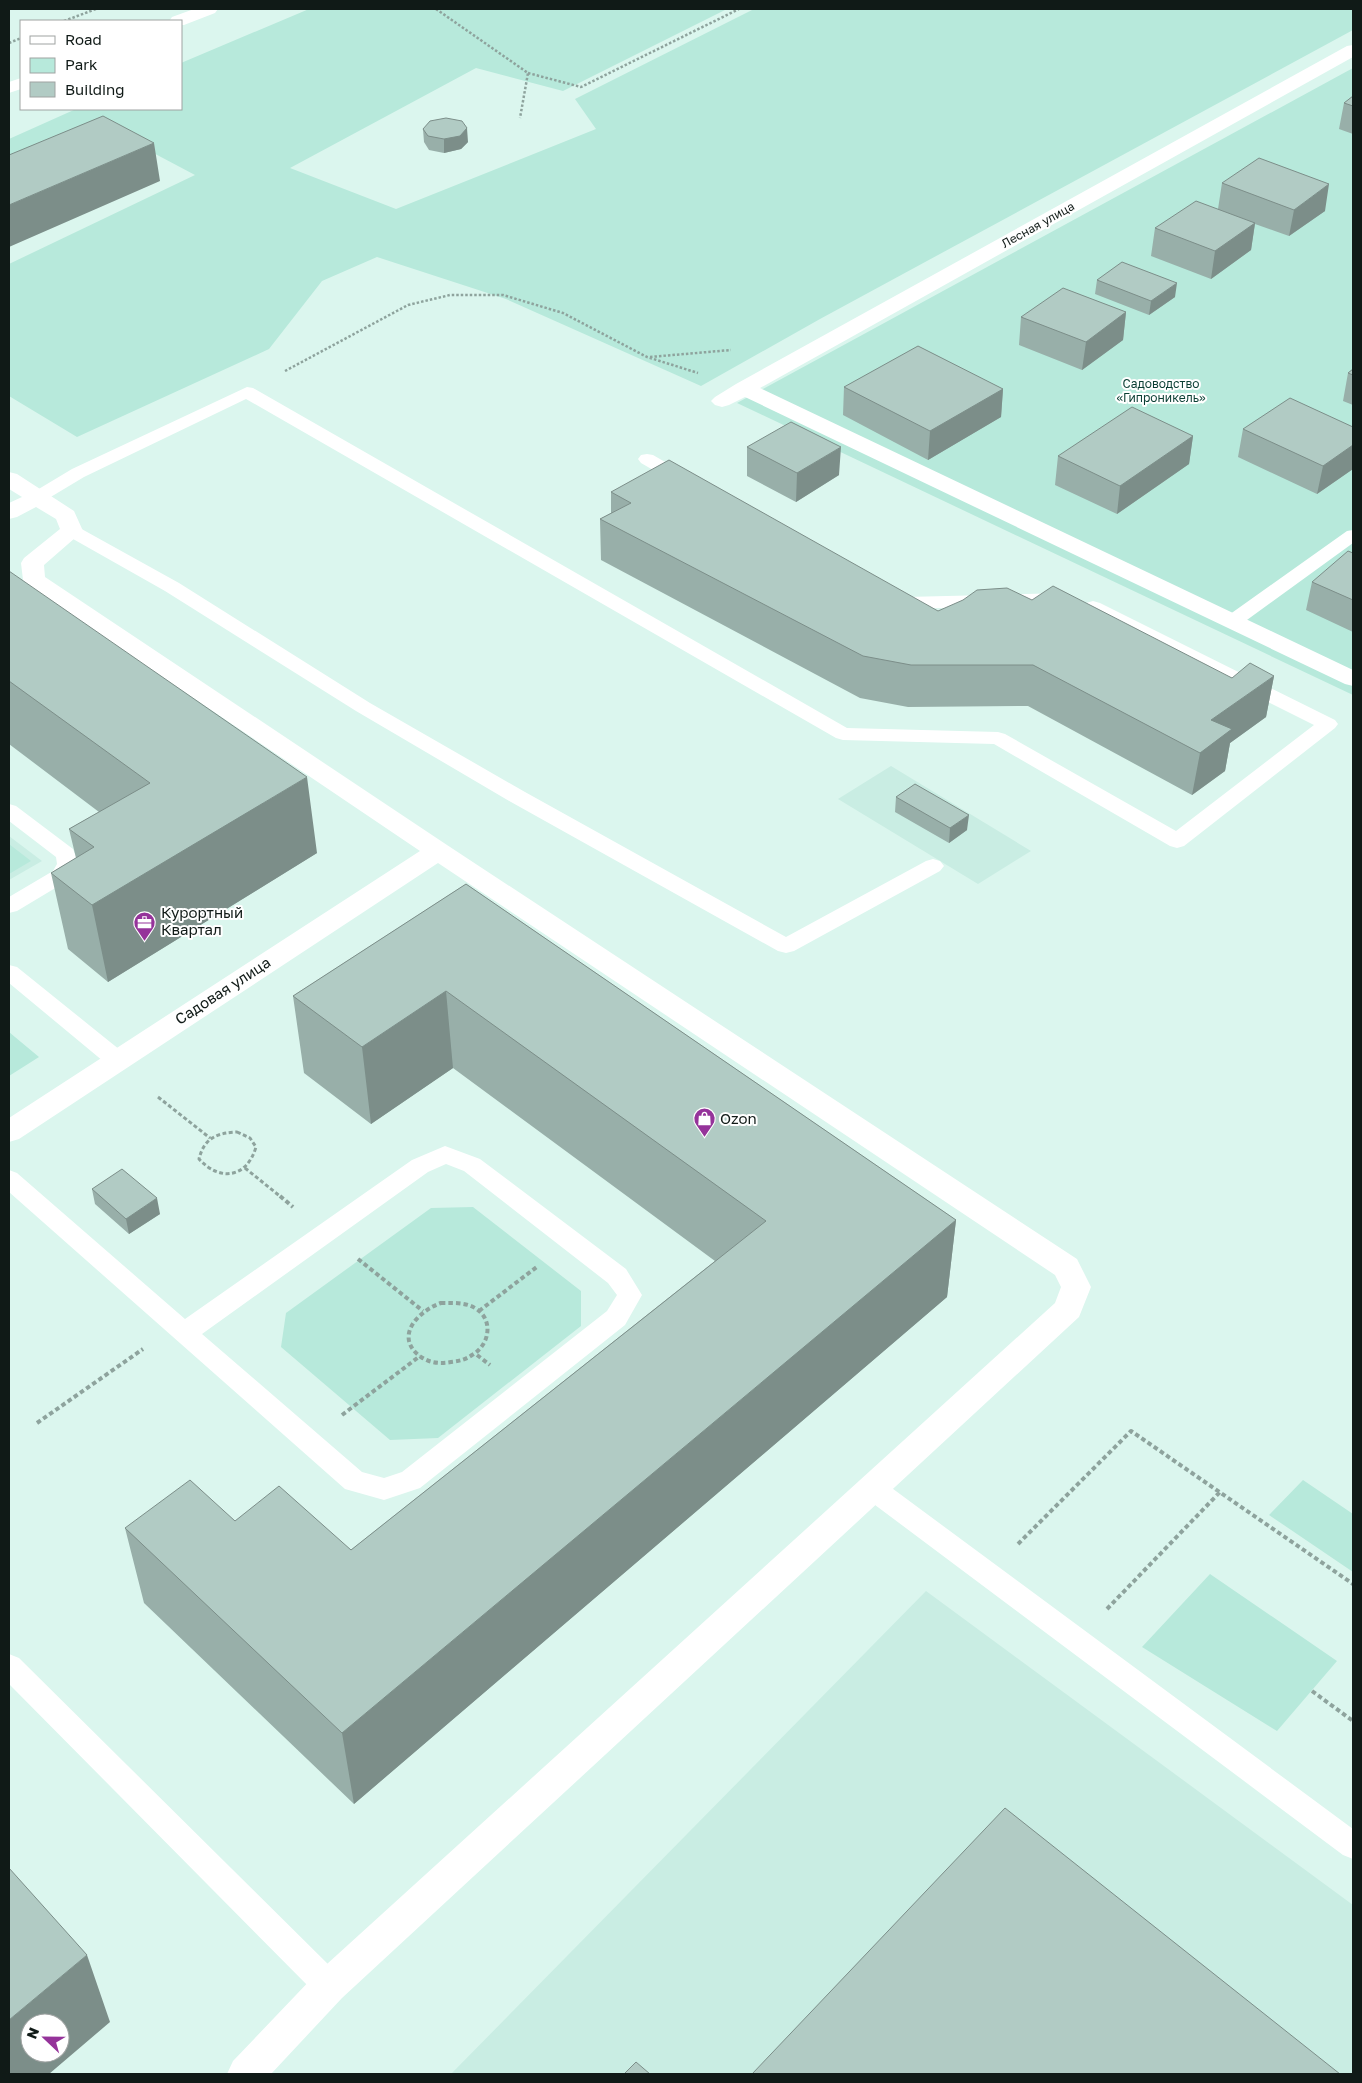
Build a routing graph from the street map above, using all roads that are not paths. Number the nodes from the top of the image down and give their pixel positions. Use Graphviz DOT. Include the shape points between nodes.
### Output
graph roads {
  1 [pos="209,9"];
  2 [pos="181,20"];
  3 [pos="1353,50"];
  4 [pos="743,388"];
  5 [pos="722,401"];
  6 [pos="647,459"];
  7 [pos="9,479"];
  8 [pos="698,488"];
  9 [pos="38,498"];
  10 [pos="9,512"];
  11 [pos="72,531"];
  12 [pos="1353,535"];
  13 [pos="877,588"];
  14 [pos="1233,621"];
  15 [pos="1353,680"];
  16 [pos="9,811"];
  17 [pos="438,851"];
  18 [pos="933,866"];
  19 [pos="9,906"];
  20 [pos="9,972"];
  21 [pos="118,1060"];
  22 [pos="9,1132"];
  23 [pos="9,1179"];
  24 [pos="180,1329"];
  25 [pos="872,1488"];
  26 [pos="9,1666"];
  27 [pos="1353,1846"];
  28 [pos="330,1986"];
  29 [pos="246,2074"];
  1 -- 2 [label="street"];
  3 -- 4 [label="street, Лесная улица"];
  4 -- 5 [label="street, Лесная улица"];
  4 -- 14 [label="street"];
  6 -- 8 [label="lane"];
  7 -- 9 [label="street"];
  9 -- 10 [label="street"];
  9 -- 11 [label="street" via="66,516"];
  9 -- 13 [label="lane" via="78,473 248,392 843,734 998,738 1177,841 1328,724 1077,599 902,603"];
  11 -- 17 [label="street" via="32,563 34,580"];
  11 -- 18 [label="lane" via="172,587 362,707 518,798 786,946"];
  12 -- 14 [label="lane"];
  14 -- 15 [label="street"];
  16 -- 19 [label="lane" via="66,854 68,864 60,876"];
  17 -- 21 [label="street, Садовая улица"];
  17 -- 25 [label="street" via="1066,1267 1076,1287 1068,1309"];
  20 -- 21 [label="lane"];
  21 -- 22 [label="street, Садовая улица"];
  23 -- 24 [label="lane"];
  24 -- 24 [label="lane" via="420,1166 445,1156 472,1165 617,1276 630,1295 616,1318 411,1480 384,1489 354,1481"];
  25 -- 27 [label="lane"];
  25 -- 28 [label="street"];
  26 -- 28 [label="lane"];
  28 -- 29 [label="street"];
}
